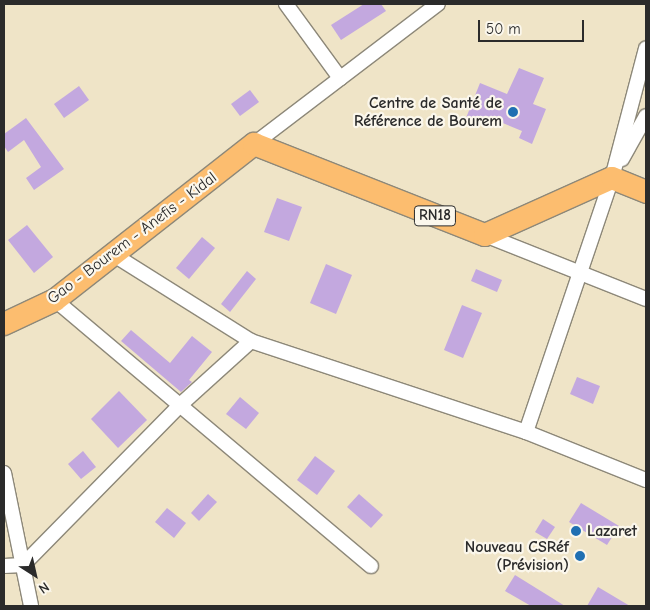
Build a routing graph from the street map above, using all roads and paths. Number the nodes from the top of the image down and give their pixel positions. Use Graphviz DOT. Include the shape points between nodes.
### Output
graph roads {
  1 [pos="286,4"];
  2 [pos="438,4"];
  3 [pos="420,9"];
  4 [pos="646,48"];
  5 [pos="340,78"];
  6 [pos="646,116"];
  7 [pos="254,144"];
  8 [pos="612,178"];
  9 [pos="646,192"];
  10 [pos="485,236"];
  11 [pos="114,255"];
  12 [pos="580,273"];
  13 [pos="646,299"];
  14 [pos="55,300"];
  15 [pos="4,324"];
  16 [pos="251,341"];
  17 [pos="179,406"];
  18 [pos="526,432"];
  19 [pos="4,473"];
  20 [pos="646,480"];
  21 [pos="23,565"];
  22 [pos="4,566"];
  23 [pos="370,566"];
  24 [pos="32,606"];
  1 -- 5 [label="street"];
  2 -- 3 [label="street"];
  3 -- 5 [label="street"];
  4 -- 8 [label="street"];
  5 -- 7 [label="street"];
  6 -- 8 [label="street"];
  7 -- 10 [label="main road, RN18"];
  7 -- 11 [label="main road, Gao - Bourem - Anefis - Kidal"];
  8 -- 9 [label="main road"];
  8 -- 10 [label="main road"];
  8 -- 12 [label="street"];
  10 -- 12 [label="street"];
  11 -- 14 [label="main road, Gao - Bourem - Anefis - Kidal"];
  11 -- 16 [label="street"];
  12 -- 13 [label="street"];
  12 -- 18 [label="street"];
  14 -- 15 [label="main road, Gao - Bourem - Anefis - Kidal"];
  14 -- 17 [label="street"];
  16 -- 17 [label="street"];
  16 -- 18 [label="street"];
  17 -- 21 [label="street"];
  17 -- 23 [label="street"];
  18 -- 20 [label="street"];
  19 -- 21 [label="street"];
  21 -- 22 [label="street"];
  21 -- 24 [label="street"];
}
